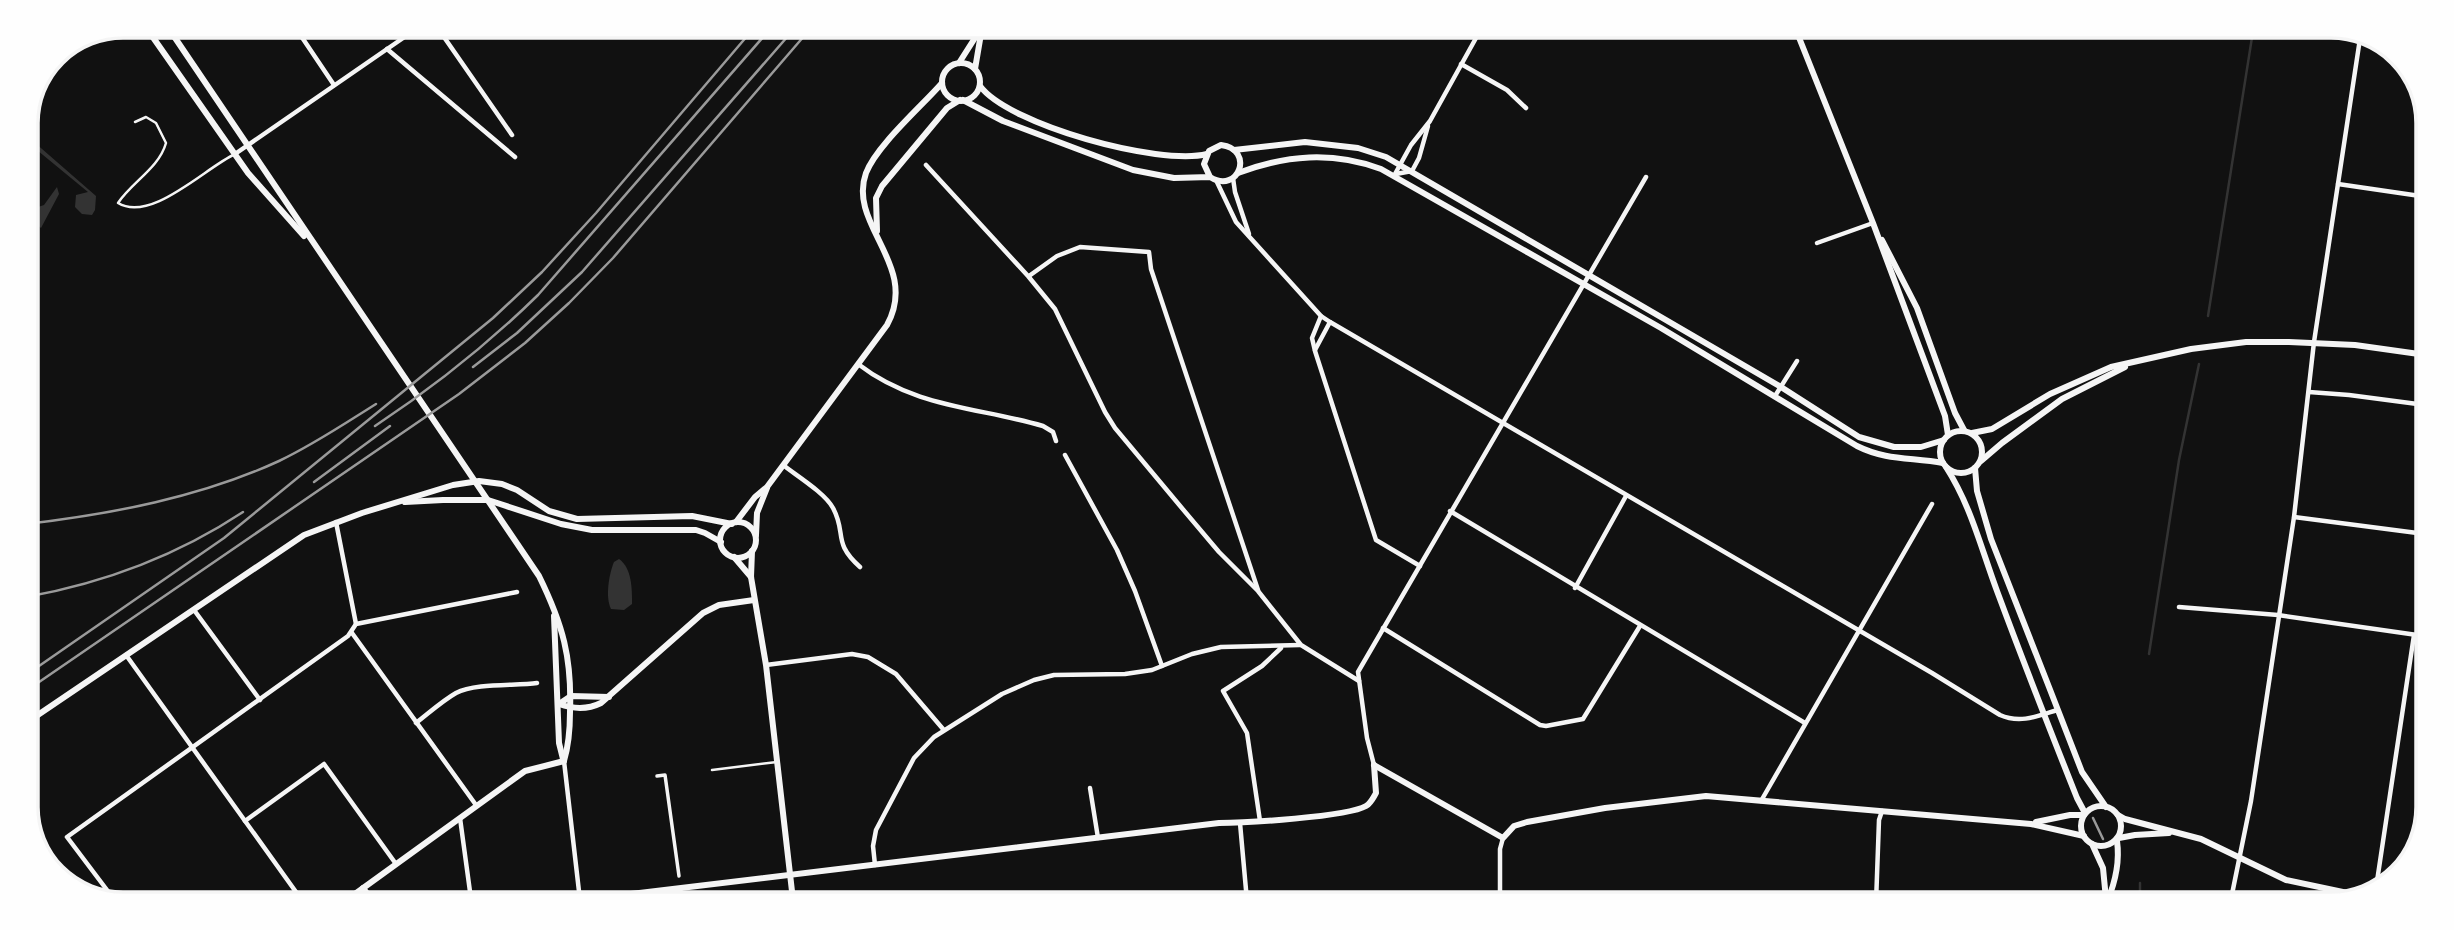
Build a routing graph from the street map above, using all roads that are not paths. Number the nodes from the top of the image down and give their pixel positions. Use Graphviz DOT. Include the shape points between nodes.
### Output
graph roads {
  1 [pos="153,38"];
  2 [pos="175,38"];
  3 [pos="302,38"];
  4 [pos="403,38"];
  5 [pos="445,38"];
  6 [pos="975,38"];
  7 [pos="980,38"];
  8 [pos="1476,38"];
  9 [pos="1799,38"];
  10 [pos="2359,44"];
  11 [pos="387,49"];
  12 [pos="959,63"];
  13 [pos="1461,64"];
  14 [pos="975,69"];
  15 [pos="943,83"];
  16 [pos="334,85"];
  17 [pos="979,86"];
  18 [pos="962,100"];
  19 [pos="1526,108"];
  20 [pos="1430,121"];
  21 [pos="135,122"];
  22 [pos="512,135"];
  23 [pos="248,145"];
  24 [pos="1234,150"];
  25 [pos="235,154"];
  26 [pos="1207,154"];
  27 [pos="515,157"];
  28 [pos="926,164"];
  29 [pos="1400,164"];
  30 [pos="1412,171"];
  31 [pos="1395,174"];
  32 [pos="1236,175"];
  33 [pos="1646,177"];
  34 [pos="1213,179"];
  35 [pos="2338,184"];
  36 [pos="2415,195"];
  37 [pos="1873,223"];
  38 [pos="877,232"];
  39 [pos="1249,235"];
  40 [pos="1817,243"];
  41 [pos="315,247"];
  42 [pos="1588,274"];
  43 [pos="1028,276"];
  44 [pos="1583,284"];
  45 [pos="1321,316"];
  46 [pos="1330,322"];
  47 [pos="2314,342"];
  48 [pos="1315,351"];
  49 [pos="2415,354"];
  50 [pos="1797,361"];
  51 [pos="858,363"];
  52 [pos="2132,363"];
  53 [pos="1781,387"];
  54 [pos="2309,392"];
  55 [pos="1775,396"];
  56 [pos="2415,404"];
  57 [pos="1501,423"];
  58 [pos="1964,430"];
  59 [pos="1972,433"];
  60 [pos="1946,437"];
  61 [pos="1056,441"];
  62 [pos="1065,455"];
  63 [pos="1981,461"];
  64 [pos="783,465"];
  65 [pos="1945,465"];
  66 [pos="1975,468"];
  67 [pos="767,487"];
  68 [pos="1626,496"];
  69 [pos="400,503"];
  70 [pos="1932,504"];
  71 [pos="1450,512"];
  72 [pos="2294,517"];
  73 [pos="336,522"];
  74 [pos="734,523"];
  75 [pos="2416,533"];
  76 [pos="756,536"];
  77 [pos="721,542"];
  78 [pos="752,551"];
  79 [pos="733,557"];
  80 [pos="1420,566"];
  81 [pos="860,567"];
  82 [pos="751,577"];
  83 [pos="1575,587"];
  84 [pos="1258,591"];
  85 [pos="517,592"];
  86 [pos="754,600"];
  87 [pos="2179,607"];
  88 [pos="553,608"];
  89 [pos="194,610"];
  90 [pos="2278,615"];
  91 [pos="356,624"];
  92 [pos="1640,626"];
  93 [pos="1383,628"];
  94 [pos="1858,631"];
  95 [pos="352,633"];
  96 [pos="2414,635"];
  97 [pos="1301,645"];
  98 [pos="1281,647"];
  99 [pos="126,655"];
  100 [pos="766,665"];
  101 [pos="1162,666"];
  102 [pos="1359,681"];
  103 [pos="537,683"];
  104 [pos="571,696"];
  105 [pos="609,697"];
  106 [pos="260,700"];
  107 [pos="559,704"];
  108 [pos="570,708"];
  109 [pos="2057,710"];
  110 [pos="39,714"];
  111 [pos="2044,714"];
  112 [pos="416,723"];
  113 [pos="1805,723"];
  114 [pos="943,730"];
  115 [pos="193,749"];
  116 [pos="564,761"];
  117 [pos="776,762"];
  118 [pos="1374,765"];
  119 [pos="712,770"];
  120 [pos="657,776"];
  121 [pos="1090,788"];
  122 [pos="1760,802"];
  123 [pos="476,806"];
  124 [pos="2106,807"];
  125 [pos="1882,811"];
  126 [pos="2085,814"];
  127 [pos="2118,815"];
  128 [pos="460,817"];
  129 [pos="245,821"];
  130 [pos="1260,821"];
  131 [pos="1240,823"];
  132 [pos="2031,824"];
  133 [pos="2173,833"];
  134 [pos="2084,835"];
  135 [pos="1098,838"];
  136 [pos="1503,838"];
  137 [pos="2118,839"];
  138 [pos="2092,845"];
  139 [pos="2240,858"];
  140 [pos="396,864"];
  141 [pos="875,865"];
  142 [pos="789,875"];
  143 [pos="679,876"];
  144 [pos="2378,877"];
  145 [pos="363,888"];
  146 [pos="680,889"];
  147 [pos="107,890"];
  148 [pos="2338,891"];
  149 [pos="296,892"];
  150 [pos="360,892"];
  151 [pos="366,892"];
  152 [pos="470,892"];
  153 [pos="580,892"];
  154 [pos="653,892"];
  155 [pos="681,892"];
  156 [pos="792,892"];
  157 [pos="1246,892"];
  158 [pos="1500,892"];
  159 [pos="1876,892"];
  160 [pos="2106,892"];
  161 [pos="2111,892"];
  162 [pos="2233,892"];
  1 -- 25 [label="street"];
  2 -- 23 [label="street"];
  3 -- 16 [label="street"];
  4 -- 11 [label="street"];
  5 -- 22 [label="street"];
  6 -- 12 [label="street"];
  7 -- 14 [label="street"];
  8 -- 13 [label="street"];
  9 -- 37 [label="street"];
  10 -- 35 [label="street"];
  11 -- 16 [label="street"];
  11 -- 27 [label="street"];
  12 -- 14 [label="street"];
  12 -- 15 [label="street" via="947,70"];
  13 -- 19 [label="street" via="1507,90"];
  13 -- 20 [label="street"];
  14 -- 17 [label="street"];
  15 -- 18 [label="street" via="947,94"];
  15 -- 38 [label="street" via="867,170 864,202"];
  16 -- 23 [label="street"];
  17 -- 18 [label="street" via="974,96"];
  17 -- 26 [label="street" via="1010,111 1104,145 1156,155"];
  18 -- 34 [label="street" via="1003,121 1133,170"];
  18 -- 38 [label="street" via="947,108 878,191"];
  20 -- 29 [label="street"];
  20 -- 30 [label="street"];
  21 -- 25 [label="lane" via="146,117 156,123 166,142 159,159 118,204 125,208 137,209 170,196"];
  23 -- 25 [label="street"];
  23 -- 41 [label="street"];
  24 -- 26 [label="street" via="1218,146"];
  24 -- 29 [label="street" via="1325,143 1371,152"];
  24 -- 32 [label="street" via="1240,162"];
  25 -- 41 [label="street"];
  26 -- 34 [label="street" via="1205,168"];
  28 -- 43 [label="street"];
  29 -- 30 [label="street"];
  29 -- 31 [label="street"];
  30 -- 31 [label="street"];
  30 -- 42 [label="street"];
  31 -- 32 [label="street" via="1353,160 1315,156 1278,160"];
  31 -- 44 [label="street"];
  32 -- 34 [label="street" via="1223,181"];
  32 -- 39 [label="street" via="1235,192"];
  33 -- 42 [label="street"];
  34 -- 39 [label="street" via="1236,222"];
  35 -- 36 [label="street"];
  35 -- 47 [label="street"];
  37 -- 40 [label="street"];
  37 -- 58 [label="street" via="1910,292"];
  37 -- 60 [label="street" via="1945,416"];
  38 -- 51 [label="street" via="897,285 896,304 887,325"];
  39 -- 45 [label="street"];
  41 -- 88 [label="street" via="527,556"];
  42 -- 44 [label="street"];
  42 -- 53 [label="street"];
  43 -- 84 [label="street" via="1055,309 1115,428 1219,552"];
  43 -- 84 [label="street" via="1080,247 1149,252"];
  44 -- 55 [label="street"];
  44 -- 57 [label="street"];
  45 -- 46 [label="street"];
  45 -- 48 [label="street" via="1312,338"];
  46 -- 48 [label="street"];
  46 -- 57 [label="street"];
  47 -- 49 [label="street"];
  47 -- 52 [label="street" via="2211,346"];
  47 -- 54 [label="street"];
  48 -- 80 [label="street" via="1376,540"];
  50 -- 53 [label="street"];
  51 -- 61 [label="street" via="939,404 1043,426 1053,432"];
  51 -- 64 [label="street"];
  52 -- 59 [label="street" via="2084,377 1992,429"];
  52 -- 63 [label="street" via="2062,399"];
  53 -- 55 [label="street"];
  53 -- 60 [label="street" via="1871,442 1921,447"];
  54 -- 56 [label="street"];
  54 -- 72 [label="street"];
  55 -- 65 [label="street" via="1872,453"];
  57 -- 68 [label="street"];
  57 -- 71 [label="street"];
  58 -- 59 [label="street"];
  58 -- 60 [label="street"];
  59 -- 63 [label="street" via="1983,448"];
  60 -- 65 [label="street" via="1940,451"];
  62 -- 101 [label="street" via="1117,550"];
  63 -- 66 [label="street"];
  64 -- 67 [label="street"];
  64 -- 81 [label="street" via="829,502 838,521 840,542"];
  65 -- 66 [label="street" via="1960,472"];
  65 -- 111 [label="street" via="1967,503"];
  66 -- 109 [label="street" via="1992,539"];
  67 -- 74 [label="street"];
  67 -- 76 [label="street" via="757,513"];
  68 -- 83 [label="street"];
  68 -- 94 [label="street"];
  69 -- 73 [label="street"];
  69 -- 74 [label="street" via="479,481 502,484 549,511 577,519 692,516"];
  69 -- 77 [label="street" via="488,500 581,529 696,530"];
  70 -- 94 [label="street"];
  71 -- 80 [label="street"];
  71 -- 83 [label="street"];
  72 -- 75 [label="street"];
  72 -- 90 [label="street"];
  73 -- 89 [label="street" via="295,541"];
  73 -- 91 [label="street"];
  74 -- 76 [label="street" via="747,524"];
  74 -- 77 [label="street" via="723,531"];
  76 -- 78 [label="street"];
  77 -- 79 [label="street"];
  78 -- 79 [label="street"];
  78 -- 82 [label="street"];
  79 -- 82 [label="street"];
  80 -- 93 [label="street"];
  82 -- 86 [label="street"];
  83 -- 92 [label="street"];
  84 -- 97 [label="street"];
  85 -- 91 [label="street"];
  86 -- 100 [label="street"];
  86 -- 105 [label="street" via="703,613"];
  87 -- 90 [label="street"];
  88 -- 104 [label="street" via="567,648"];
  88 -- 107 [label="street"];
  89 -- 99 [label="street"];
  89 -- 106 [label="street"];
  90 -- 96 [label="street"];
  90 -- 139 [label="street"];
  91 -- 95 [label="street"];
  92 -- 93 [label="street" via="1583,719 1546,726"];
  92 -- 113 [label="street"];
  93 -- 102 [label="street" via="1358,672"];
  94 -- 111 [label="street" via="2011,720"];
  94 -- 113 [label="street"];
  95 -- 106 [label="street"];
  95 -- 112 [label="street"];
  96 -- 144 [label="street"];
  97 -- 98 [label="street"];
  97 -- 102 [label="street"];
  98 -- 101 [label="street" via="1221,647"];
  98 -- 130 [label="street" via="1262,666 1223,691 1247,733"];
  99 -- 110 [label="street"];
  99 -- 115 [label="street"];
  100 -- 114 [label="street" via="852,654 868,657 896,674"];
  100 -- 117 [label="street"];
  101 -- 114 [label="street" via="1135,673 1068,674 1034,680 983,704"];
  102 -- 118 [label="street"];
  103 -- 112 [label="street" via="458,691"];
  104 -- 105 [label="street"];
  104 -- 107 [label="street"];
  104 -- 108 [label="street"];
  105 -- 108 [label="street" via="594,706"];
  106 -- 115 [label="street"];
  107 -- 108 [label="street"];
  107 -- 116 [label="street"];
  108 -- 116 [label="street"];
  109 -- 111 [label="street"];
  109 -- 124 [label="street" via="2082,772"];
  111 -- 126 [label="street"];
  112 -- 123 [label="street"];
  113 -- 122 [label="street"];
  114 -- 141 [label="street" via="907,768 876,830"];
  115 -- 129 [label="street"];
  115 -- 147 [label="street" via="67,837"];
  116 -- 123 [label="street" via="525,771"];
  116 -- 153 [label="street"];
  117 -- 119 [label="lane"];
  117 -- 142 [label="street"];
  118 -- 130 [label="street" via="1376,793 1364,807"];
  118 -- 136 [label="street"];
  120 -- 143 [label="street" via="665,775"];
  121 -- 135 [label="street"];
  122 -- 125 [label="street"];
  122 -- 136 [label="street" via="1706,796 1605,808 1514,826"];
  123 -- 128 [label="street"];
  124 -- 126 [label="street"];
  124 -- 127 [label="street"];
  125 -- 132 [label="street"];
  125 -- 159 [label="street"];
  126 -- 132 [label="street"];
  126 -- 134 [label="street" via="2081,822"];
  127 -- 133 [label="street"];
  127 -- 137 [label="street" via="2122,825"];
  128 -- 140 [label="street"];
  128 -- 152 [label="street"];
  129 -- 140 [label="street" via="324,764"];
  129 -- 149 [label="street"];
  130 -- 131 [label="street"];
  131 -- 135 [label="street"];
  131 -- 157 [label="street"];
  132 -- 134 [label="street"];
  133 -- 137 [label="street"];
  133 -- 139 [label="street" via="2201,839"];
  134 -- 138 [label="street"];
  135 -- 141 [label="street"];
  136 -- 158 [label="street"];
  137 -- 138 [label="street" via="2105,846"];
  137 -- 161 [label="street"];
  138 -- 160 [label="street" via="2103,868"];
  139 -- 148 [label="street" via="2286,880"];
  139 -- 162 [label="street"];
  140 -- 145 [label="street"];
  141 -- 142 [label="street"];
  142 -- 146 [label="street"];
  142 -- 156 [label="street"];
  145 -- 150 [label="street"];
  145 -- 151 [label="street"];
  146 -- 154 [label="street"];
  146 -- 155 [label="street"];
}
